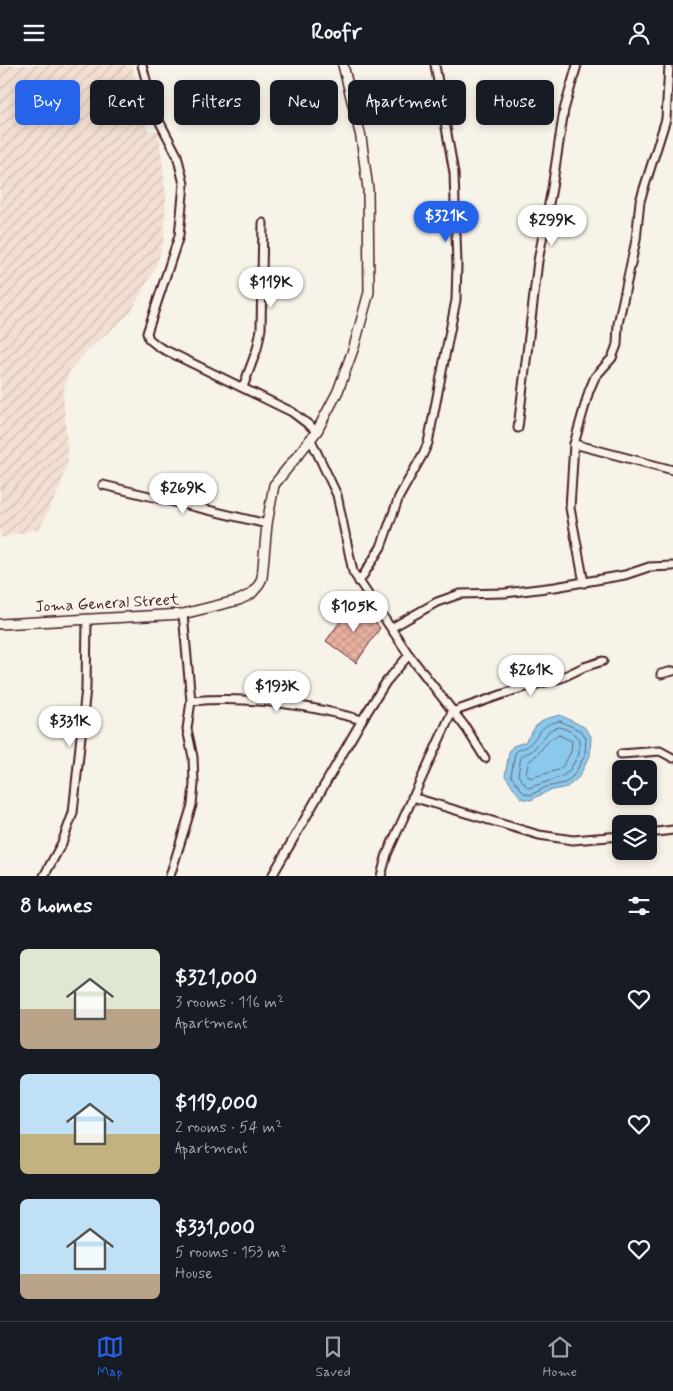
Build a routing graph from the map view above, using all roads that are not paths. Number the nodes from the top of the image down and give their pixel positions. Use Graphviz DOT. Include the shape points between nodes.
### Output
graph roads {
  1 [pos="142,65"];
  2 [pos="343,65"];
  3 [pos="435,65"];
  4 [pos="577,65"];
  5 [pos="669,65"];
  6 [pos="669,119"];
  7 [pos="263,223"];
  8 [pos="243,387"];
  9 [pos="518,428"];
  10 [pos="317,431"];
  11 [pos="311,440"];
  12 [pos="574,445"];
  13 [pos="673,470"];
  14 [pos="103,485"];
  15 [pos="267,524"];
  16 [pos="673,566"];
  17 [pos="359,582"];
  18 [pos="584,583"];
  19 [pos="183,614"];
  20 [pos="86,619"];
  21 [pos="0,623"];
  22 [pos="393,627"];
  23 [pos="410,655"];
  24 [pos="603,661"];
  25 [pos="673,671"];
  26 [pos="661,674"];
  27 [pos="191,701"];
  28 [pos="452,711"];
  29 [pos="362,720"];
  30 [pos="621,754"];
  31 [pos="485,758"];
  32 [pos="673,758"];
  33 [pos="412,797"];
  34 [pos="673,830"];
  35 [pos="657,832"];
  36 [pos="612,837"];
  37 [pos="44,876"];
  38 [pos="170,876"];
  39 [pos="272,876"];
  40 [pos="381,876"];
  1 -- 8 [label="street" via="155,113 177,155 184,184 179,236 147,333 159,347"];
  2 -- 10 [label="street, Joma General Street" via="362,137 368,189 369,292 338,391"];
  3 -- 17 [label="street" via="454,173 456,300 424,455 399,497 381,547"];
  4 -- 9 [label="street" via="564,110 538,261"];
  5 -- 6 [label="street"];
  6 -- 12 [label="street" via="640,201 636,240 618,324 618,345 612,358 595,377"];
  7 -- 8 [label="street" via="261,329"];
  8 -- 10 [label="street" via="292,412"];
  10 -- 11 [label="street, Joma General Street"];
  11 -- 15 [label="street, Joma General Street" via="274,485"];
  11 -- 17 [label="street" via="336,495"];
  12 -- 13 [label="street"];
  12 -- 18 [label="street" via="570,508"];
  14 -- 15 [label="street"];
  15 -- 19 [label="street, Joma General Street" via="262,578 251,595"];
  16 -- 18 [label="street" via="649,567"];
  17 -- 22 [label="street"];
  18 -- 22 [label="street" via="505,593 460,594 437,602"];
  19 -- 20 [label="street, Joma General Street"];
  19 -- 27 [label="street"];
  20 -- 21 [label="street, Joma General Street"];
  20 -- 37 [label="street" via="86,688 73,813 62,843"];
  22 -- 23 [label="street"];
  23 -- 28 [label="street"];
  23 -- 29 [label="street" via="386,682"];
  24 -- 28 [label="street"];
  25 -- 26 [label="street"];
  27 -- 29 [label="street" via="228,699 285,703 325,709"];
  27 -- 38 [label="street" via="188,729 193,757 192,805"];
  28 -- 31 [label="street"];
  28 -- 33 [label="street"];
  29 -- 39 [label="street"];
  30 -- 32 [label="street" via="660,751"];
  33 -- 36 [label="street" via="539,835 573,840"];
  33 -- 40 [label="street"];
  34 -- 35 [label="street"];
}
